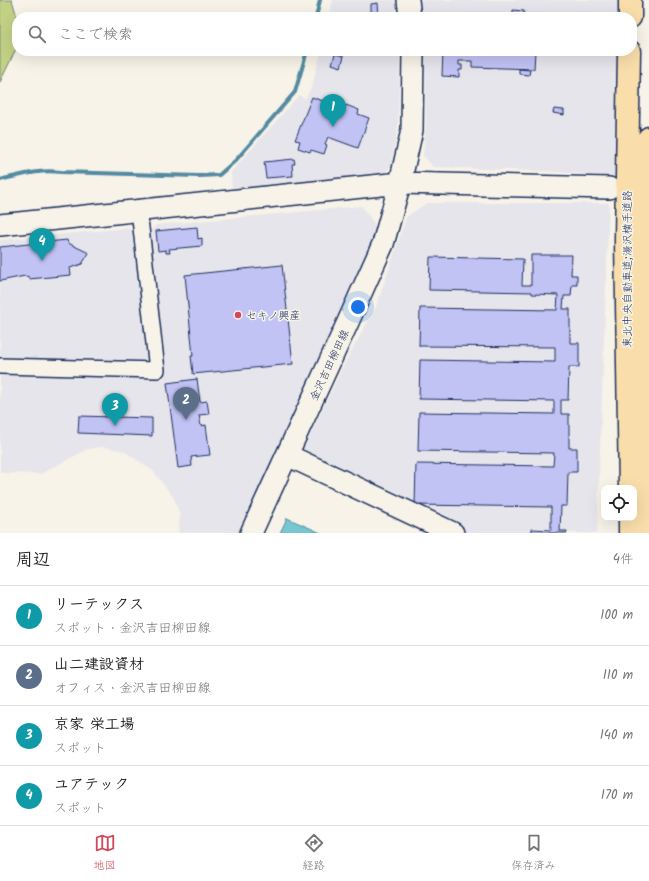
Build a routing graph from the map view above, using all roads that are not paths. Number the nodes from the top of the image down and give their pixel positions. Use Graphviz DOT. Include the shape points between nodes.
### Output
graph roads {
  1 [pos="408,0"];
  2 [pos="630,0"];
  3 [pos="409,12"];
  4 [pos="630,12"];
  5 [pos="414,56"];
  6 [pos="629,56"];
  7 [pos="649,138"];
  8 [pos="400,183"];
  9 [pos="609,188"];
  10 [pos="139,210"];
  11 [pos="0,225"];
  12 [pos="0,366"];
  13 [pos="287,455"];
  14 [pos="630,485"];
  15 [pos="630,521"];
  16 [pos="251,533"];
  17 [pos="453,533"];
  18 [pos="630,533"];
  19 [pos="648,533"];
  1 -- 3 [label="street"];
  2 -- 4 [label="highway"];
  5 -- 8 [label="street, 金沢吉田柳田線" via="412,130"];
  6 -- 14 [label="highway, 東北中央自動車道;湯沢横手道路" via="626,240"];
  7 -- 19 [label="highway, 東北中央自動車道;湯沢横手道路" via="646,240"];
  8 -- 9 [label="street"];
  8 -- 10 [label="street"];
  8 -- 13 [label="street, 金沢吉田柳田線" via="383,244"];
  10 -- 11 [label="street"];
  10 -- 12 [label="street" via="157,370"];
  13 -- 16 [label="street, 金沢吉田柳田線"];
  13 -- 17 [label="street"];
  15 -- 18 [label="highway"];
}
